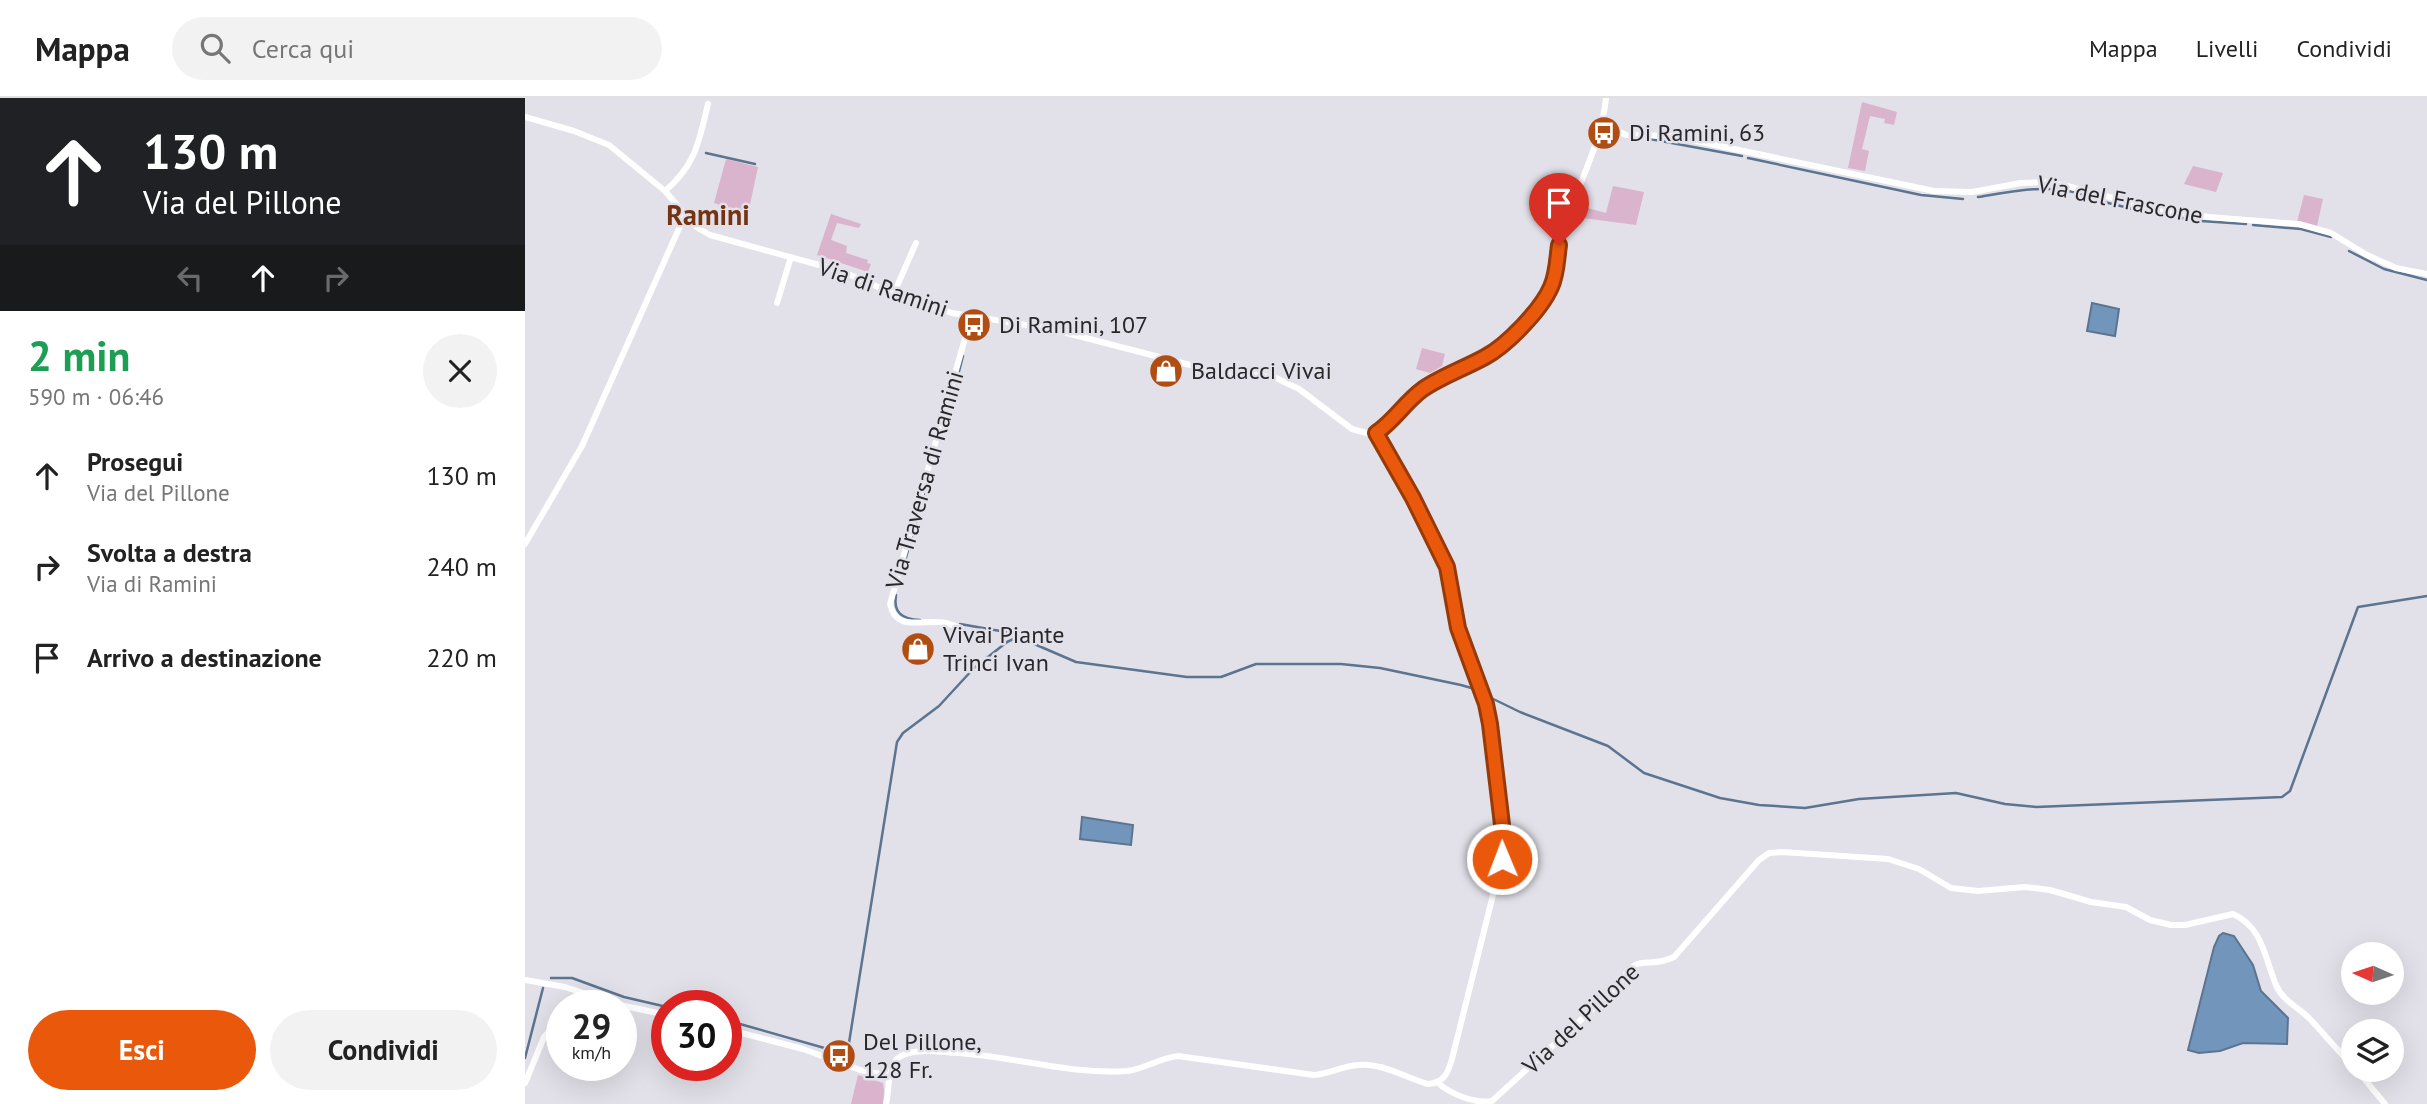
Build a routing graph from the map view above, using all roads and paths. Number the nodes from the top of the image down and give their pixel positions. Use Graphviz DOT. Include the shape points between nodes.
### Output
graph roads {
  1 [pos="1606,98"];
  2 [pos="708,104"];
  3 [pos="525,117"];
  4 [pos="1602,123"];
  5 [pos="665,191"];
  6 [pos="685,215"];
  7 [pos="916,243"];
  8 [pos="791,257"];
  9 [pos="2427,274"];
  10 [pos="894,293"];
  11 [pos="777,303"];
  12 [pos="971,317"];
  13 [pos="1376,433"];
  14 [pos="525,544"];
  15 [pos="961,628"];
  16 [pos="525,980"];
  17 [pos="576,990"];
  18 [pos="742,1033"];
  19 [pos="546,1035"];
  20 [pos="2341,1055"];
  21 [pos="890,1076"];
  22 [pos="2367,1082"];
  23 [pos="525,1083"];
  24 [pos="1438,1083"];
  25 [pos="886,1104"];
  26 [pos="2385,1104"];
  1 -- 4 [label="street"];
  2 -- 5 [label="street" via="694,156"];
  3 -- 5 [label="street, Via di Ramini" via="602,141"];
  4 -- 9 [label="street, Via del Frascone" via="1626,135 1691,140 1934,191 1972,192 2044,183 2155,209 2299,225 2332,233 2396,268"];
  4 -- 13 [label="street" via="1563,230 1552,285 1537,309 1489,355 1423,390"];
  5 -- 6 [label="street, Via di Ramini"];
  6 -- 8 [label="street, Via di Ramini" via="705,233"];
  6 -- 14 [label="street" via="582,446"];
  7 -- 10 [label="street"];
  8 -- 10 [label="street, Via di Ramini"];
  8 -- 11 [label="street"];
  10 -- 12 [label="street, Via di Ramini"];
  12 -- 13 [label="street, Via di Ramini" via="1051,329 1207,369 1271,376 1299,389 1352,429"];
  12 -- 15 [label="street, Via Traversa di Ramini" via="890,604 902,621"];
  13 -- 24 [label="street" via="1443,557 1458,628 1486,704 1503,833 1502,859 1450,1067"];
  16 -- 17 [label="street"];
  18 -- 21 [label="street"];
  19 -- 23 [label="street"];
  20 -- 24 [label="street, Via del Pillone" via="2279,991 2260,941 2233,914 2171,925 2126,907 2050,890 1951,888 1919,869 1888,859 1782,852 1759,860 1674,957 1638,962 1626,971 1618,986 1492,1101 1467,1100"];
  21 -- 24 [label="street, Via del Pillone" via="898,1058 922,1052 1109,1071 1133,1070 1178,1056 1314,1075 1366,1065"];
  21 -- 25 [label="street"];
  22 -- 26 [label="street, Via del Pillone"];
}
